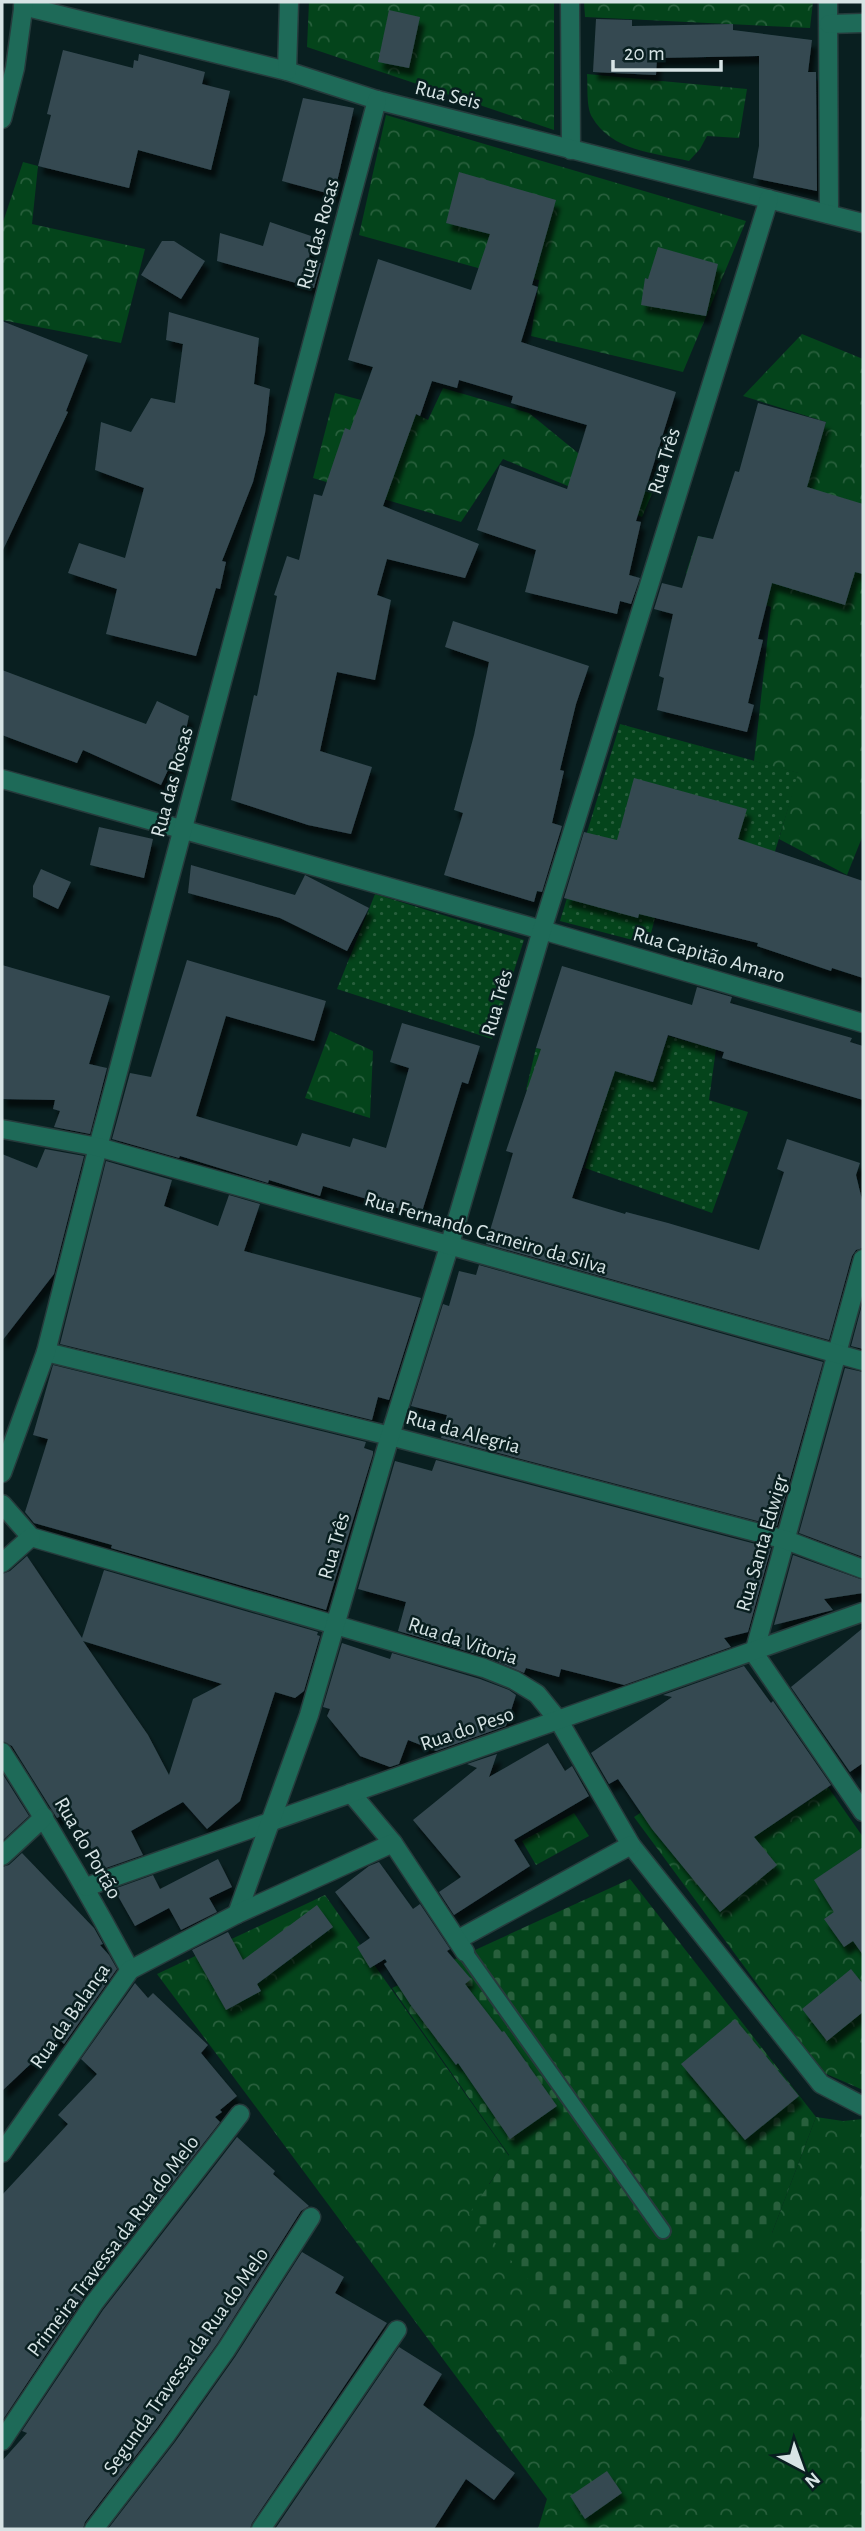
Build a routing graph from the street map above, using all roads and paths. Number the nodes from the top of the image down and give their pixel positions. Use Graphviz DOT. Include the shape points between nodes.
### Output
graph roads {
  1 [pos="289,2"];
  2 [pos="570,2"];
  3 [pos="828,2"];
  4 [pos="23,4"];
  5 [pos="863,23"];
  6 [pos="829,24"];
  7 [pos="287,71"];
  8 [pos="377,100"];
  9 [pos="2,119"];
  10 [pos="571,149"];
  11 [pos="769,199"];
  12 [pos="829,214"];
  13 [pos="863,223"];
  14 [pos="2,779"];
  15 [pos="182,830"];
  16 [pos="542,930"];
  17 [pos="863,1023"];
  18 [pos="2,1129"];
  19 [pos="98,1147"];
  20 [pos="449,1247"];
  21 [pos="863,1259"];
  22 [pos="46,1352"];
  23 [pos="839,1354"];
  24 [pos="863,1361"];
  25 [pos="390,1436"];
  26 [pos="2,1473"];
  27 [pos="2,1504"];
  28 [pos="31,1537"];
  29 [pos="786,1540"];
  30 [pos="2,1563"];
  31 [pos="863,1569"];
  32 [pos="863,1612"];
  33 [pos="334,1626"];
  34 [pos="754,1653"];
  35 [pos="559,1721"];
  36 [pos="2,1752"];
  37 [pos="351,1793"];
  38 [pos="863,1812"];
  39 [pos="44,1817"];
  40 [pos="271,1821"];
  41 [pos="393,1843"];
  42 [pos="631,1844"];
  43 [pos="2,1856"];
  44 [pos="86,1887"];
  45 [pos="237,1914"];
  46 [pos="461,1946"];
  47 [pos="130,1970"];
  48 [pos="863,2106"];
  49 [pos="240,2114"];
  50 [pos="2,2153"];
  51 [pos="312,2217"];
  52 [pos="663,2231"];
  53 [pos="397,2330"];
  54 [pos="2,2441"];
  55 [pos="94,2529"];
  56 [pos="261,2529"];
  1 -- 7 [label="street"];
  2 -- 10 [label="street"];
  3 -- 6 [label="street"];
  4 -- 7 [label="street, Rua Seis"];
  4 -- 9 [label="street" via="15,68"];
  5 -- 6 [label="street"];
  6 -- 12 [label="street"];
  7 -- 8 [label="street, Rua Seis"];
  8 -- 10 [label="street, Rua Seis"];
  8 -- 15 [label="street, Rua das Rosas"];
  10 -- 11 [label="street, Rua Seis"];
  11 -- 12 [label="street, Rua Seis"];
  11 -- 16 [label="street, Rua Três"];
  12 -- 13 [label="street, Rua Seis"];
  14 -- 15 [label="street, Rua Capitão Amaro"];
  15 -- 16 [label="street, Rua Capitão Amaro"];
  15 -- 19 [label="street, Rua das Rosas"];
  16 -- 17 [label="street, Rua Capitão Amaro"];
  16 -- 20 [label="street, Rua Três"];
  18 -- 19 [label="street, Rua Fernando Carneiro da Silva"];
  19 -- 20 [label="street, Rua Fernando Carneiro da Silva"];
  19 -- 22 [label="street, Rua das Rosas"];
  20 -- 23 [label="street, Rua Fernando Carneiro da Silva"];
  20 -- 25 [label="street, Rua Três"];
  21 -- 23 [label="street, Rua Santa Edwigr"];
  22 -- 25 [label="street, Rua da Alegria"];
  22 -- 26 [label="street, Rua das Rosas"];
  23 -- 24 [label="street, Rua Fernando Carneiro da Silva"];
  23 -- 29 [label="street, Rua Santa Edwigr"];
  25 -- 29 [label="street, Rua da Alegria"];
  25 -- 33 [label="street, Rua Três"];
  27 -- 28 [label="street"];
  28 -- 30 [label="street"];
  28 -- 33 [label="street, Rua da Vitoria"];
  29 -- 31 [label="street, Rua da Alegria"];
  29 -- 34 [label="street, Rua Santa Edwigr"];
  32 -- 34 [label="street, Rua do Peso"];
  33 -- 35 [label="street, Rua da Vitoria" via="514,1679 537,1694"];
  33 -- 40 [label="street, Rua Três"];
  34 -- 35 [label="street, Rua do Peso"];
  34 -- 38 [label="street"];
  35 -- 37 [label="street, Rua do Peso"];
  35 -- 42 [label="street, Rua da Vitoria"];
  36 -- 39 [label="street, Rua do Portão"];
  37 -- 40 [label="street, Rua do Peso"];
  37 -- 41 [label="street"];
  39 -- 43 [label="street"];
  39 -- 44 [label="street, Rua do Portão"];
  40 -- 44 [label="street, Rua do Peso"];
  40 -- 45 [label="street"];
  41 -- 45 [label="street, Rua da Balança"];
  41 -- 46 [label="street"];
  42 -- 46 [label="street"];
  42 -- 48 [label="street, Rua da Vitoria" via="821,2084"];
  44 -- 47 [label="street, Rua do Portão"];
  45 -- 47 [label="street, Rua da Balança"];
  46 -- 52 [label="lane"];
  47 -- 50 [label="street, Rua da Balança"];
  49 -- 54 [label="street, Primeira Travessa da Rua do Melo" via="94,2303"];
  51 -- 55 [label="street, Segunda Travessa da Rua do Melo" via="226,2350"];
  53 -- 56 [label="street"];
}
